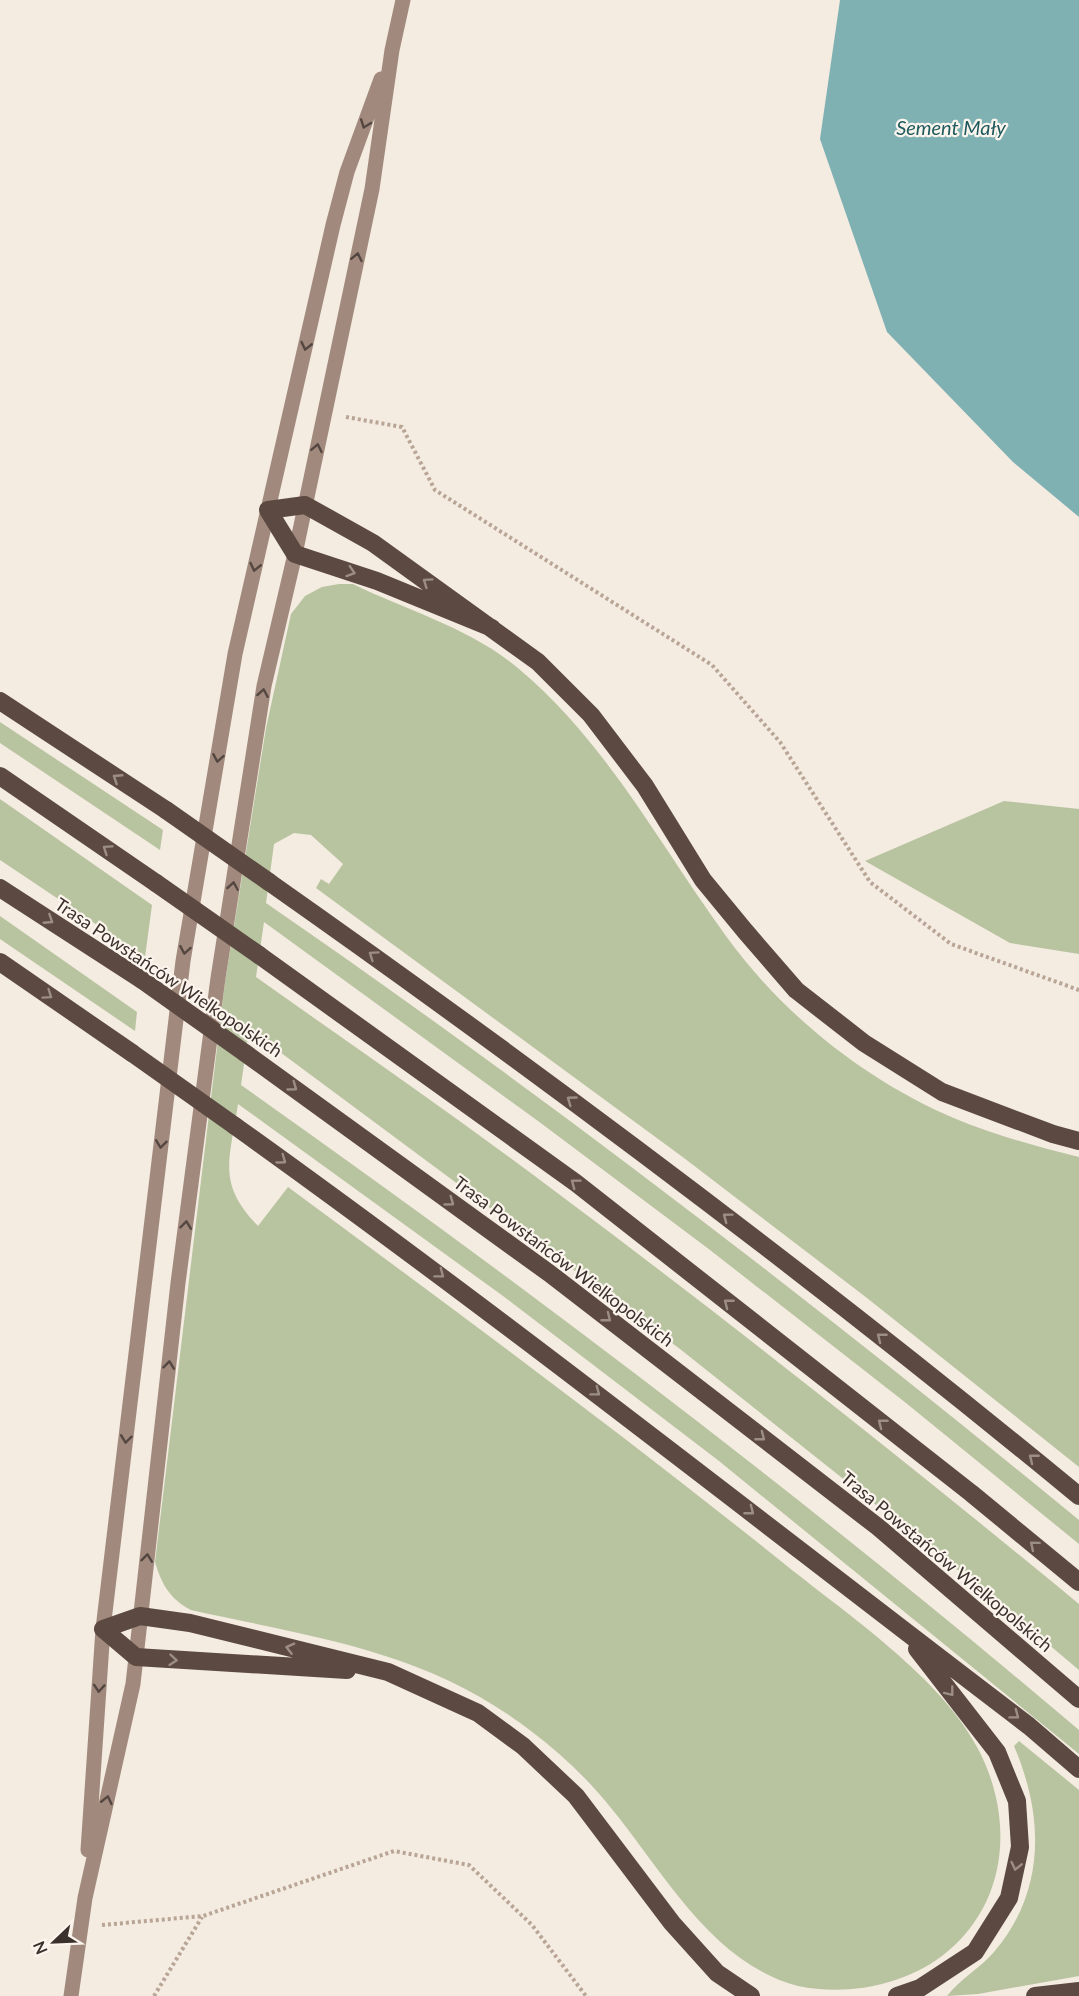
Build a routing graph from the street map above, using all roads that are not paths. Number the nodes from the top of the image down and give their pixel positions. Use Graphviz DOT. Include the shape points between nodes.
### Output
graph roads {
  1 [pos="404,0"];
  2 [pos="392,50"];
  3 [pos="305,505"];
  4 [pos="268,510"];
  5 [pos="295,554"];
  6 [pos="492,628"];
  7 [pos="0,701"];
  8 [pos="0,776"];
  9 [pos="0,888"];
  10 [pos="0,962"];
  11 [pos="1079,1141"];
  12 [pos="1079,1495"];
  13 [pos="1079,1582"];
  14 [pos="140,1616"];
  15 [pos="103,1629"];
  16 [pos="902,1629"];
  17 [pos="136,1657"];
  18 [pos="388,1672"];
  19 [pos="1079,1700"];
  20 [pos="1079,1769"];
  21 [pos="85,1898"];
  22 [pos="1079,1991"];
  23 [pos="71,1996"];
  24 [pos="751,1996"];
  25 [pos="897,1996"];
  26 [pos="1035,1996"];
  1 -- 2 [label="main road"];
  3 -- 2 [label="main road, one-way" via="372,189"];
  2 -- 4 [label="main road, one-way" via="345,183"];
  3 -- 4 [label="highway"];
  3 -- 5 [label="main road"];
  6 -- 3 [label="highway, one-way" via="374,543"];
  4 -- 5 [label="highway"];
  4 -- 15 [label="main road, one-way" via="236,654 183,961"];
  5 -- 6 [label="highway, one-way" via="377,581"];
  14 -- 5 [label="main road, one-way" via="218,978 264,686"];
  6 -- 11 [label="highway" via="538,662 591,715 645,786 703,880 796,990 864,1043 942,1092"];
  12 -- 7 [label="highway, one-way, bridge" via="638,1149 421,989 166,810"];
  13 -- 8 [label="highway, one-way, bridge" via="576,1183 259,955"];
  9 -- 19 [label="highway, Trasa Powstańców Wielkopolskich, one-way, bridge" via="142,980 549,1273 878,1527"];
  10 -- 16 [label="highway, one-way, bridge" via="235,1126 525,1338"];
  14 -- 15 [label="highway"];
  14 -- 17 [label="main road"];
  18 -- 14 [label="highway, one-way" via="190,1623"];
  15 -- 17 [label="highway"];
  15 -- 21 [label="main road, one-way"];
  16 -- 20 [label="highway, one-way"];
  16 -- 25 [label="highway, one-way" via="997,1752 1017,1801 1020,1847 1009,1898 975,1952 920,1988"];
  17 -- 18 [label="highway, one-way"];
  21 -- 17 [label="main road, one-way"];
  18 -- 24 [label="highway" via="478,1713 523,1746 576,1796 672,1923 717,1973"];
  21 -- 23 [label="main road"];
  22 -- 26 [label="highway"];
}
